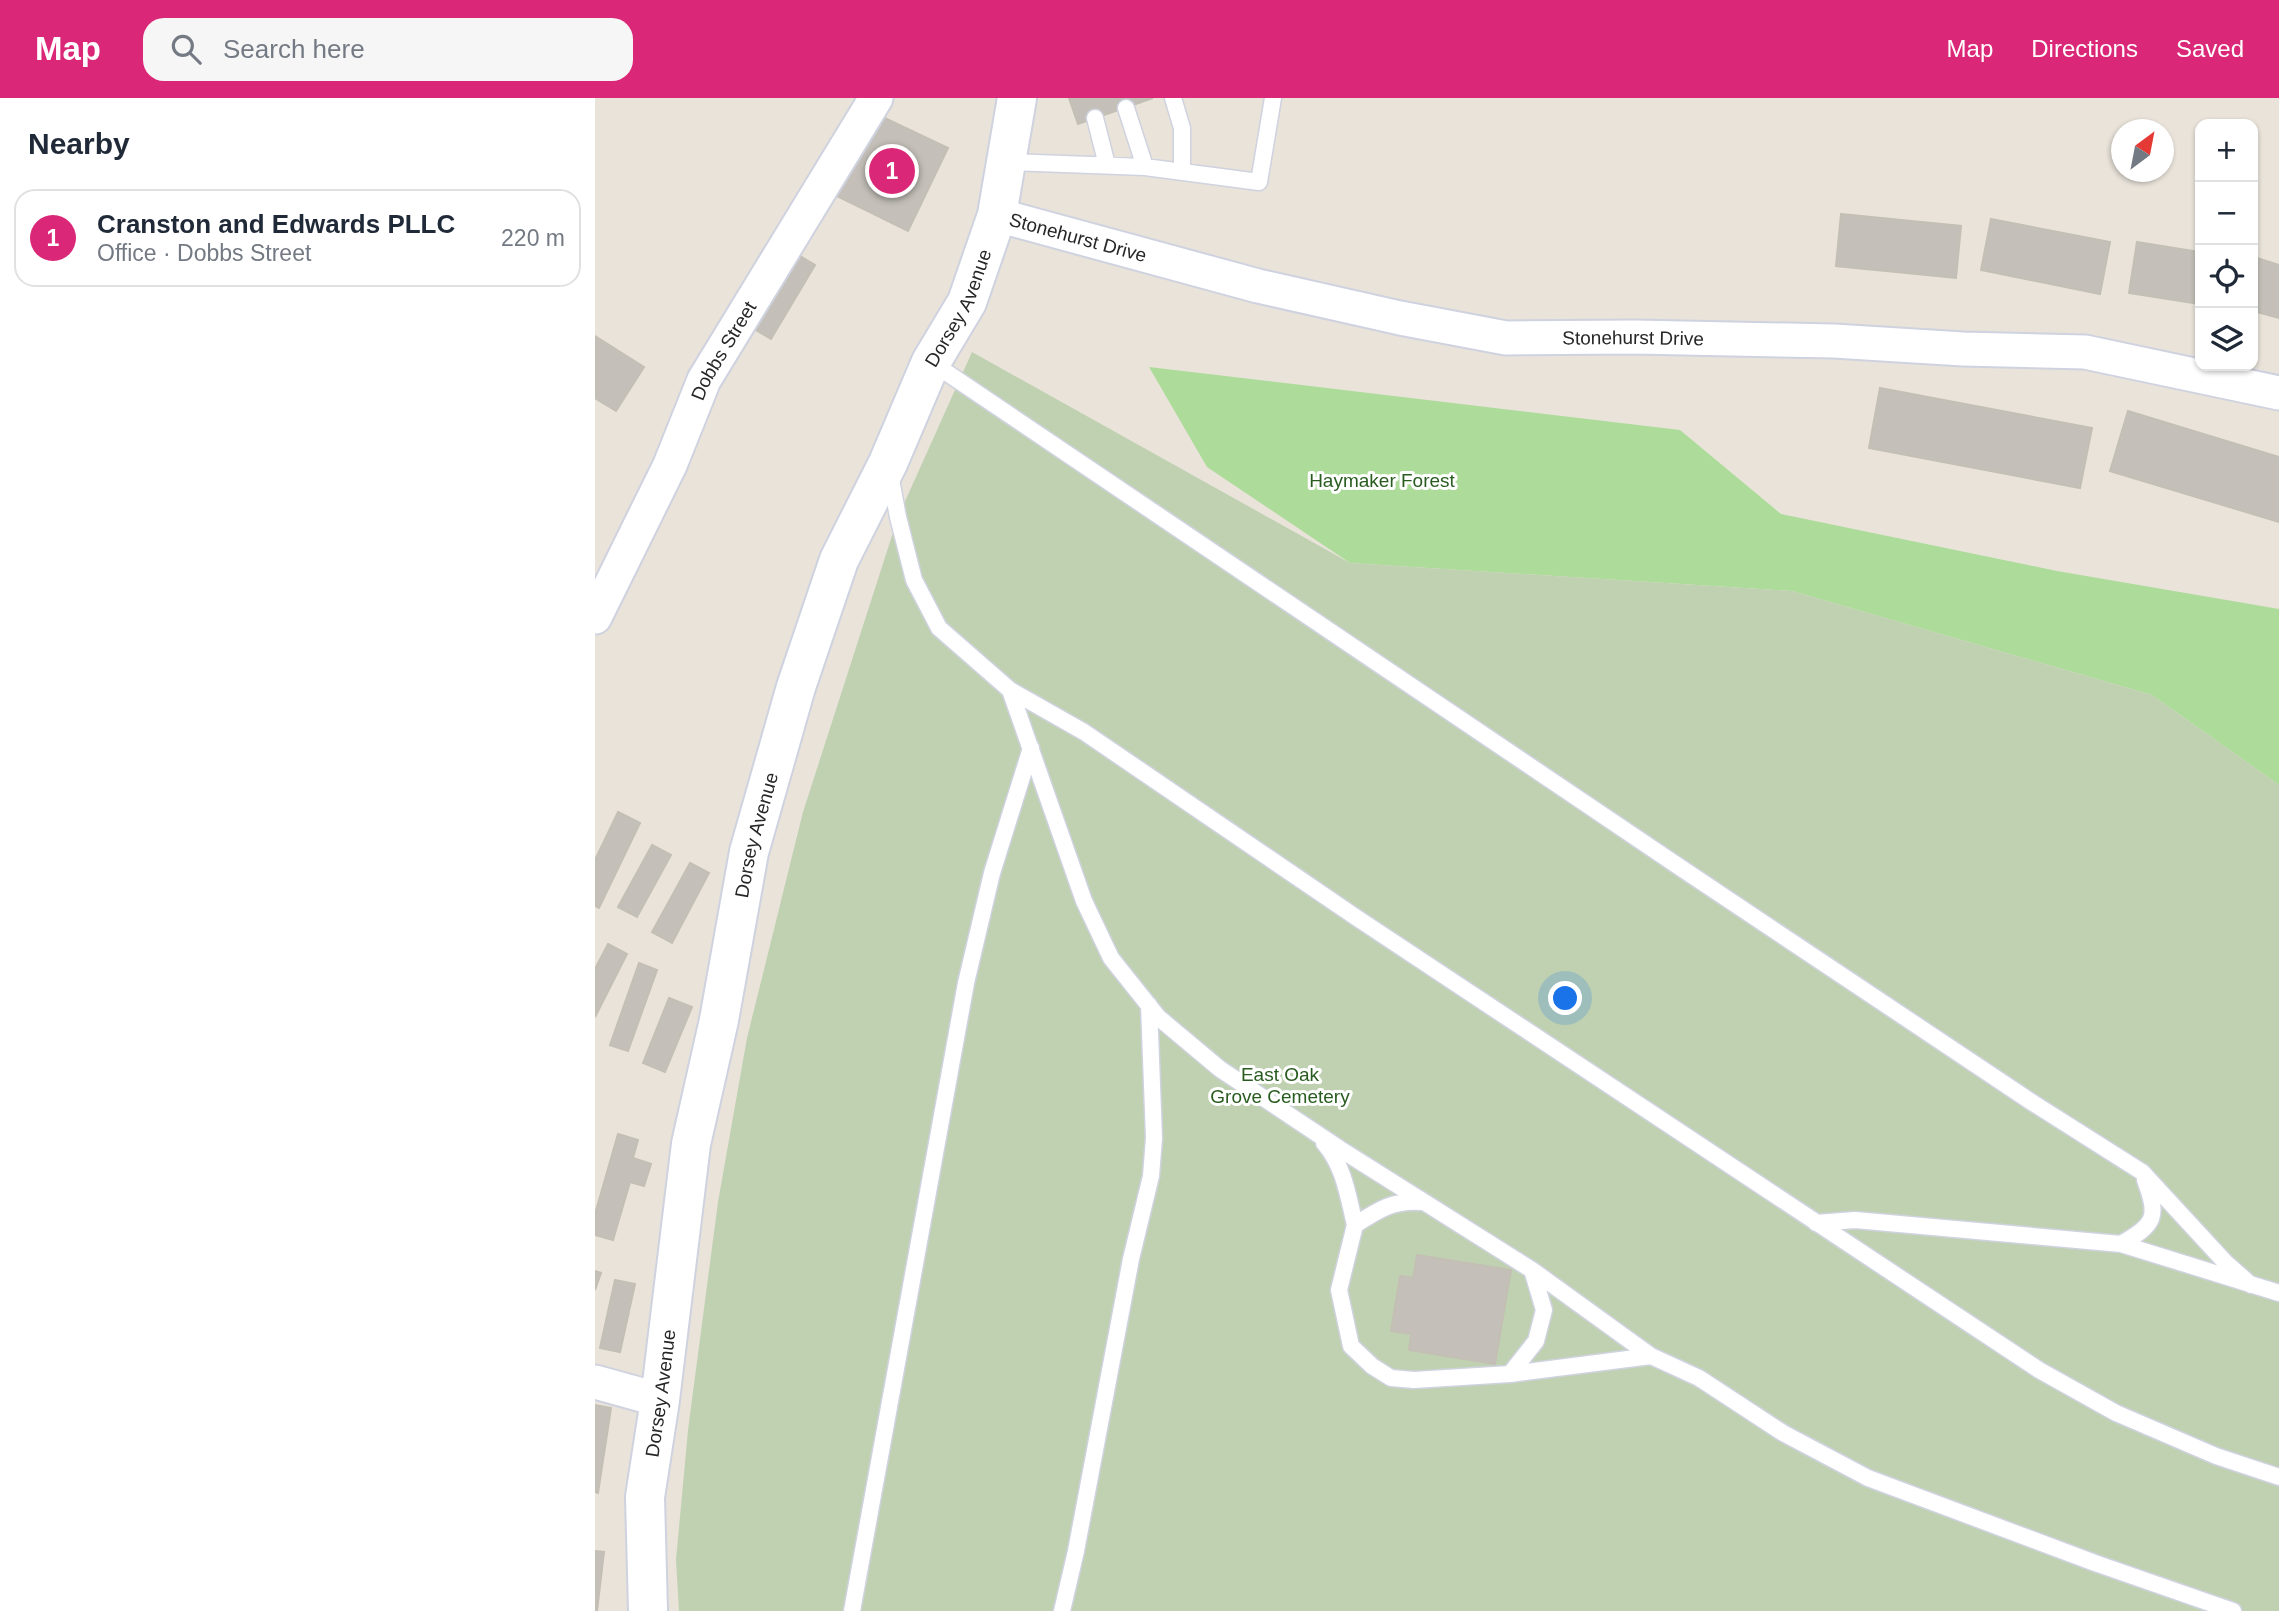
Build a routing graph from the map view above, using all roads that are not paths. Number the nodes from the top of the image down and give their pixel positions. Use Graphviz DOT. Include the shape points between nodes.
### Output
graph roads {
  1 [pos="876,98"];
  2 [pos="1017,98"];
  3 [pos="1173,98"];
  4 [pos="1273,98"];
  5 [pos="1126,108"];
  6 [pos="1095,118"];
  7 [pos="1006,162"];
  8 [pos="1107,165"];
  9 [pos="1145,167"];
  10 [pos="1182,170"];
  11 [pos="997,215"];
  12 [pos="931,362"];
  13 [pos="2279,393"];
  14 [pos="888,463"];
  15 [pos="595,617"];
  16 [pos="1010,690"];
  17 [pos="1031,748"];
  18 [pos="1149,1005"];
  19 [pos="1317,1134"];
  20 [pos="2142,1171"];
  21 [pos="1421,1202"];
  22 [pos="1816,1223"];
  23 [pos="1355,1225"];
  24 [pos="2121,1244"];
  25 [pos="1532,1270"];
  26 [pos="2251,1285"];
  27 [pos="2279,1293"];
  28 [pos="1651,1356"];
  29 [pos="1510,1374"];
  30 [pos="595,1382"];
  31 [pos="660,1400"];
  32 [pos="2279,1477"];
  33 [pos="649,1611"];
  34 [pos="852,1611"];
  35 [pos="1062,1611"];
  36 [pos="2233,1611"];
  1 -- 15 [label="street, Dobbs Street" via="704,380 670,465"];
  2 -- 7 [label="street, Dorsey Avenue"];
  3 -- 10 [label="lane" via="1182,128"];
  4 -- 10 [label="lane" via="1259,182"];
  5 -- 9 [label="lane"];
  6 -- 8 [label="lane"];
  7 -- 8 [label="lane"];
  7 -- 11 [label="street, Dorsey Avenue"];
  8 -- 9 [label="lane"];
  9 -- 10 [label="lane"];
  11 -- 12 [label="street, Dorsey Avenue" via="967,302"];
  11 -- 13 [label="street, Stonehurst Drive" via="1258,286 1506,338 1821,341 2085,352"];
  12 -- 14 [label="street, Dorsey Avenue"];
  12 -- 20 [label="lane" via="1692,876"];
  14 -- 16 [label="lane" via="914,580 939,628"];
  14 -- 31 [label="street, Dorsey Avenue" via="839,560 796,687 749,852 691,1144"];
  16 -- 17 [label="lane"];
  16 -- 22 [label="lane" via="1084,732"];
  17 -- 18 [label="lane" via="1084,901 1111,958"];
  17 -- 34 [label="lane" via="992,873 966,983"];
  18 -- 19 [label="lane" via="1220,1069"];
  18 -- 35 [label="lane" via="1151,1176"];
  19 -- 21 [label="lane"];
  19 -- 23 [label="lane" via="1343,1174"];
  20 -- 24 [label="lane" via="2154,1205 2152,1218 2141,1232"];
  20 -- 26 [label="lane"];
  21 -- 23 [label="lane" via="1404,1201 1379,1209"];
  21 -- 25 [label="lane"];
  22 -- 24 [label="lane" via="1855,1220"];
  22 -- 32 [label="lane" via="2039,1370 2116,1413"];
  23 -- 29 [label="lane" via="1339,1290 1351,1346 1358,1353 1391,1378"];
  24 -- 26 [label="lane"];
  25 -- 28 [label="lane"];
  25 -- 29 [label="lane" via="1544,1310 1535,1340"];
  26 -- 27 [label="lane"];
  28 -- 29 [label="lane"];
  28 -- 36 [label="lane" via="1699,1378 1783,1433 1868,1478"];
  30 -- 31 [label="street"];
  31 -- 33 [label="street, Dorsey Avenue" via="645,1497"];
}
